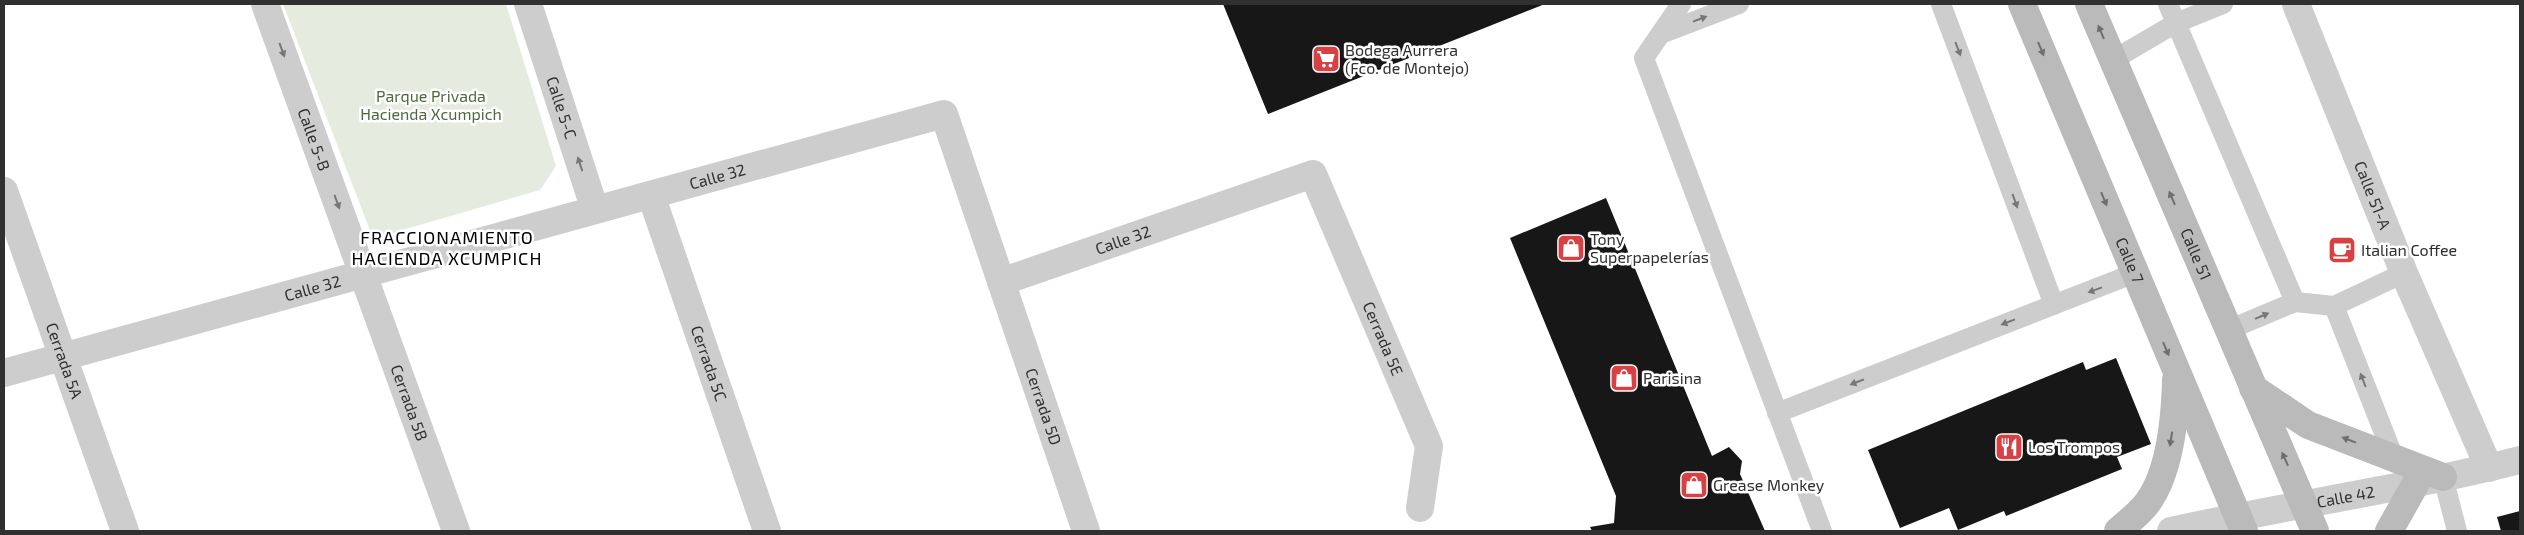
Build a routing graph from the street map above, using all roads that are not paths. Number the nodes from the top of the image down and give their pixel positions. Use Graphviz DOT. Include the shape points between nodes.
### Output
graph roads {
  1 [pos="265,4"];
  2 [pos="528,4"];
  3 [pos="1681,4"];
  4 [pos="1739,4"];
  5 [pos="1941,4"];
  6 [pos="2022,4"];
  7 [pos="2089,4"];
  8 [pos="2168,4"];
  9 [pos="2223,4"];
  10 [pos="2296,4"];
  11 [pos="2176,23"];
  12 [pos="1661,34"];
  13 [pos="2113,60"];
  14 [pos="1313,174"];
  15 [pos="4,191"];
  16 [pos="651,195"];
  17 [pos="595,210"];
  18 [pos="2135,273"];
  19 [pos="2404,273"];
  20 [pos="363,274"];
  21 [pos="1002,282"];
  22 [pos="2295,302"];
  23 [pos="2054,305"];
  24 [pos="2334,306"];
  25 [pos="2228,330"];
  26 [pos="63,357"];
  27 [pos="4,373"];
  28 [pos="2176,373"];
  29 [pos="2253,388"];
  30 [pos="1778,413"];
  31 [pos="2394,458"];
  32 [pos="2520,460"];
  33 [pos="2489,468"];
  34 [pos="2443,478"];
  35 [pos="2416,483"];
  36 [pos="2305,504"];
  37 [pos="1420,508"];
  38 [pos="2241,524"];
  39 [pos="125,531"];
  40 [pos="456,531"];
  41 [pos="767,531"];
  42 [pos="1086,531"];
  43 [pos="1822,531"];
  44 [pos="2118,531"];
  45 [pos="2171,531"];
  46 [pos="2315,531"];
  47 [pos="2389,531"];
  48 [pos="2457,531"];
  1 -- 20 [label="street, Calle 5-B, one-way"];
  17 -- 2 [label="street, Calle 5-C, one-way"];
  3 -- 12 [label="lane"];
  12 -- 4 [label="lane, one-way"];
  5 -- 23 [label="lane, one-way"];
  6 -- 18 [label="main road, Calle 7, one-way"];
  13 -- 7 [label="main road, Calle 51, one-way"];
  8 -- 11 [label="lane"];
  9 -- 11 [label="lane"];
  10 -- 19 [label="street, Calle 51-A"];
  11 -- 13 [label="lane"];
  11 -- 22 [label="lane"];
  12 -- 30 [label="lane" via="1644,58"];
  25 -- 13 [label="main road, Calle 51, one-way"];
  14 -- 21 [label="street, Calle 32"];
  14 -- 37 [label="street, Cerrada 5E" via="1429,446"];
  15 -- 26 [label="street, Cerrada 5A"];
  16 -- 17 [label="street, Calle 32"];
  16 -- 21 [label="street, Calle 32" via="944,114"];
  16 -- 41 [label="street, Cerrada 5C"];
  17 -- 20 [label="street, Calle 32"];
  18 -- 23 [label="lane, one-way"];
  18 -- 28 [label="main road, Calle 7, one-way"];
  19 -- 24 [label="lane"];
  19 -- 33 [label="street, Calle 51-A"];
  20 -- 26 [label="street, Calle 32"];
  20 -- 40 [label="street, Cerrada 5B"];
  21 -- 42 [label="street, Cerrada 5D"];
  22 -- 24 [label="lane"];
  25 -- 22 [label="lane, one-way"];
  23 -- 30 [label="lane, one-way"];
  31 -- 24 [label="lane, one-way"];
  25 -- 29 [label="main road, Calle 51"];
  26 -- 27 [label="street, Calle 32"];
  26 -- 39 [label="street, Cerrada 5A"];
  28 -- 38 [label="main road, Calle 7"];
  28 -- 44 [label="main road, one-way" via="2171,439 2160,476 2145,506"];
  31 -- 29 [label="main road, one-way" via="2308,425"];
  36 -- 29 [label="main road, Calle 51, one-way"];
  30 -- 43 [label="lane"];
  31 -- 34 [label="main road"];
  32 -- 33 [label="street, Calle 42"];
  33 -- 34 [label="street, Calle 42"];
  34 -- 35 [label="street, Calle 42"];
  34 -- 48 [label="lane"];
  35 -- 36 [label="street, Calle 42"];
  35 -- 47 [label="main road"];
  36 -- 38 [label="street, Calle 42"];
  36 -- 46 [label="main road, Calle 51"];
  38 -- 45 [label="street, Calle 42"];
}
